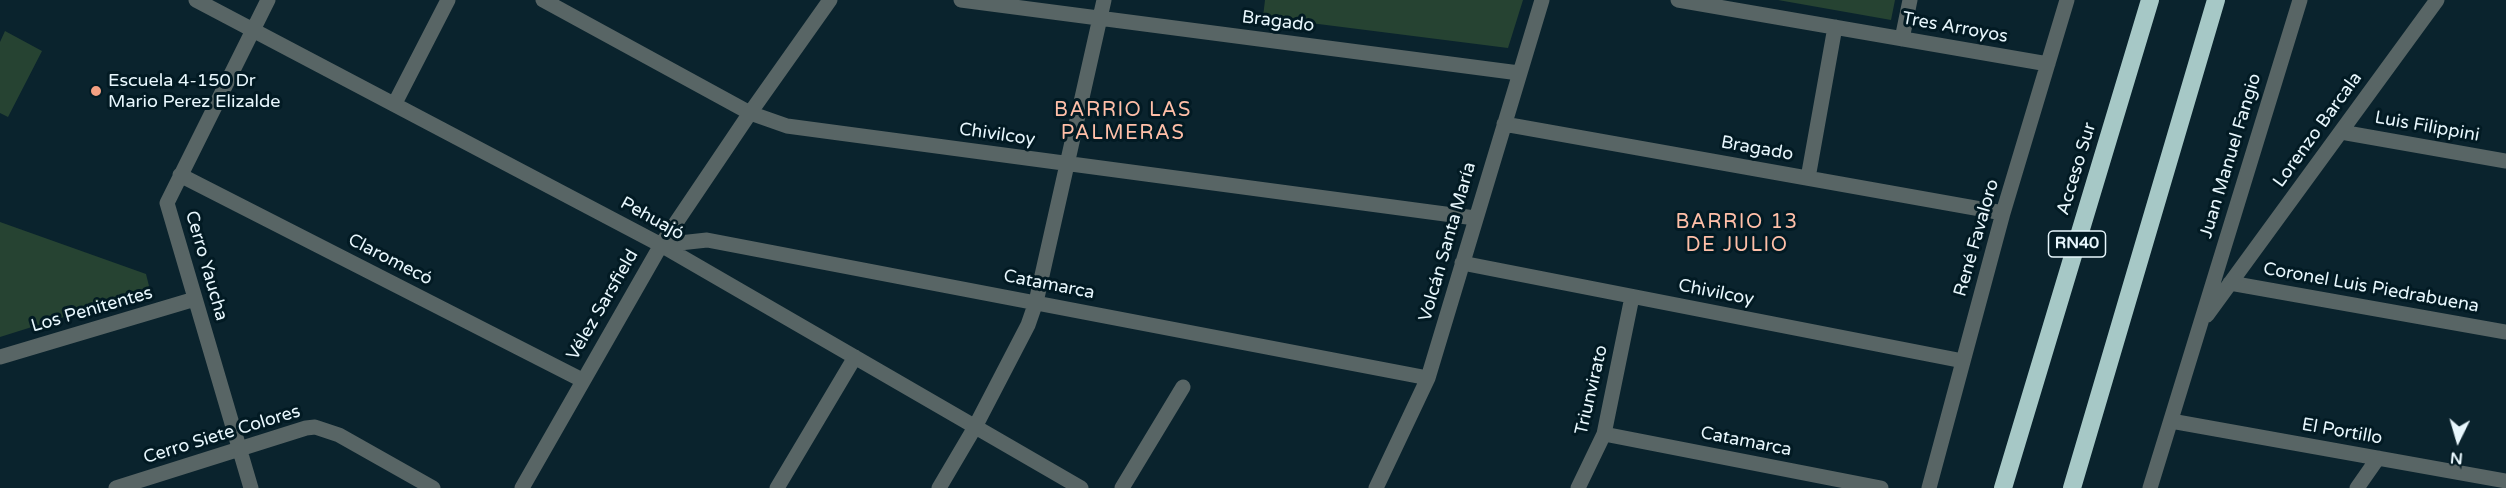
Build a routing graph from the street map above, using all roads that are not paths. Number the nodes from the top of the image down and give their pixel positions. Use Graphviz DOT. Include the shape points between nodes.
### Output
graph roads {
  1 [pos="196,0"];
  2 [pos="268,0"];
  3 [pos="448,0"];
  4 [pos="543,0"];
  5 [pos="830,0"];
  6 [pos="961,0"];
  7 [pos="1104,0"];
  8 [pos="1542,0"];
  9 [pos="1678,0"];
  10 [pos="1910,0"];
  11 [pos="2067,0"];
  12 [pos="2150,0"];
  13 [pos="2216,0"];
  14 [pos="2300,0"];
  15 [pos="2437,0"];
  16 [pos="1749,6"];
  17 [pos="1100,19"];
  18 [pos="1835,27"];
  19 [pos="253,29"];
  20 [pos="1902,39"];
  21 [pos="2048,64"];
  22 [pos="1520,73"];
  23 [pos="395,104"];
  24 [pos="750,113"];
  25 [pos="1504,124"];
  26 [pos="2341,132"];
  27 [pos="2506,161"];
  28 [pos="1067,164"];
  29 [pos="180,174"];
  30 [pos="1808,178"];
  31 [pos="2003,213"];
  32 [pos="1475,218"];
  33 [pos="661,245"];
  34 [pos="1462,263"];
  35 [pos="2230,283"];
  36 [pos="1632,297"];
  37 [pos="195,300"];
  38 [pos="1036,302"];
  39 [pos="2201,324"];
  40 [pos="2506,332"];
  41 [pos="0,357"];
  42 [pos="855,357"];
  43 [pos="1963,361"];
  44 [pos="1428,378"];
  45 [pos="582,380"];
  46 [pos="1184,387"];
  47 [pos="2171,421"];
  48 [pos="975,427"];
  49 [pos="1604,434"];
  50 [pos="240,449"];
  51 [pos="2378,458"];
  52 [pos="2506,481"];
  53 [pos="116,488"];
  54 [pos="251,488"];
  55 [pos="433,488"];
  56 [pos="522,488"];
  57 [pos="777,488"];
  58 [pos="939,488"];
  59 [pos="1080,488"];
  60 [pos="1122,488"];
  61 [pos="1376,488"];
  62 [pos="1578,488"];
  63 [pos="1881,488"];
  64 [pos="1929,488"];
  65 [pos="2003,488"];
  66 [pos="2072,488"];
  67 [pos="2150,488"];
  68 [pos="2357,488"];
  1 -- 19 [label="street, Pehuajó"];
  2 -- 19 [label="street, Cerro Yaucha"];
  3 -- 23 [label="street"];
  4 -- 24 [label="street, Chivilcoy"];
  5 -- 24 [label="street, Vélez Sarsfield"];
  6 -- 17 [label="street, Bragado"];
  7 -- 17 [label="street"];
  8 -- 22 [label="street, Volcán Santa María"];
  9 -- 16 [label="street, Tres Arroyos"];
  10 -- 20 [label="street"];
  11 -- 21 [label="street, René Favaloro"];
  12 -- 65 [label="highway, Acceso Sur / RN40"];
  13 -- 66 [label="highway"];
  14 -- 39 [label="street, Juan Manuel Fangio"];
  15 -- 26 [label="street, Lorenzo Barcala"];
  16 -- 18 [label="street, Tres Arroyos"];
  17 -- 22 [label="street, Bragado"];
  17 -- 28 [label="street"];
  18 -- 20 [label="street, Tres Arroyos"];
  18 -- 30 [label="street"];
  19 -- 23 [label="street, Pehuajó"];
  19 -- 29 [label="street, Cerro Yaucha"];
  20 -- 21 [label="street, Tres Arroyos"];
  21 -- 31 [label="street, René Favaloro"];
  22 -- 25 [label="street, Volcán Santa María"];
  23 -- 33 [label="street, Pehuajó"];
  24 -- 28 [label="street, Chivilcoy" via="787,126"];
  24 -- 33 [label="street, Vélez Sarsfield"];
  25 -- 30 [label="street, Bragado"];
  25 -- 32 [label="street, Volcán Santa María"];
  26 -- 27 [label="street, Luis Filippini"];
  26 -- 35 [label="street, Lorenzo Barcala"];
  28 -- 32 [label="street, Chivilcoy"];
  28 -- 38 [label="street"];
  29 -- 37 [label="street, Cerro Yaucha" via="167,203"];
  29 -- 45 [label="street, Claromecó"];
  30 -- 31 [label="street, Bragado"];
  31 -- 43 [label="street, René Favaloro"];
  32 -- 34 [label="street, Volcán Santa María"];
  33 -- 38 [label="street, Catamarca" via="707,240"];
  33 -- 42 [label="street, Pehuajó"];
  33 -- 45 [label="street, Vélez Sarsfield"];
  34 -- 36 [label="street, Chivilcoy"];
  34 -- 44 [label="street, Volcán Santa María"];
  35 -- 39 [label="street, Juan Manuel Fangio"];
  35 -- 40 [label="street, Coronel Luis Piedrabuena"];
  36 -- 43 [label="street, Chivilcoy"];
  36 -- 49 [label="street, Triunvirato"];
  37 -- 41 [label="street, Los Penitentes"];
  37 -- 50 [label="street, Cerro Yaucha"];
  38 -- 44 [label="street, Catamarca"];
  38 -- 48 [label="street"];
  39 -- 47 [label="street, Juan Manuel Fangio"];
  42 -- 48 [label="street, Pehuajó"];
  42 -- 57 [label="street"];
  43 -- 64 [label="street, René Favaloro"];
  44 -- 61 [label="street, Volcán Santa María"];
  45 -- 56 [label="street, Vélez Sarsfield"];
  46 -- 60 [label="street"];
  47 -- 51 [label="street, El Portillo"];
  47 -- 67 [label="street, Juan Manuel Fangio"];
  48 -- 58 [label="street"];
  48 -- 59 [label="street, Pehuajó"];
  49 -- 62 [label="street, Triunvirato"];
  49 -- 63 [label="street, Catamarca"];
  50 -- 53 [label="street, Cerro Siete Colores"];
  50 -- 54 [label="street, Cerro Yaucha"];
  50 -- 55 [label="street, Cerro Siete Colores" via="306,428 323,428"];
  51 -- 52 [label="street, El Portillo"];
  51 -- 68 [label="street"];
}
